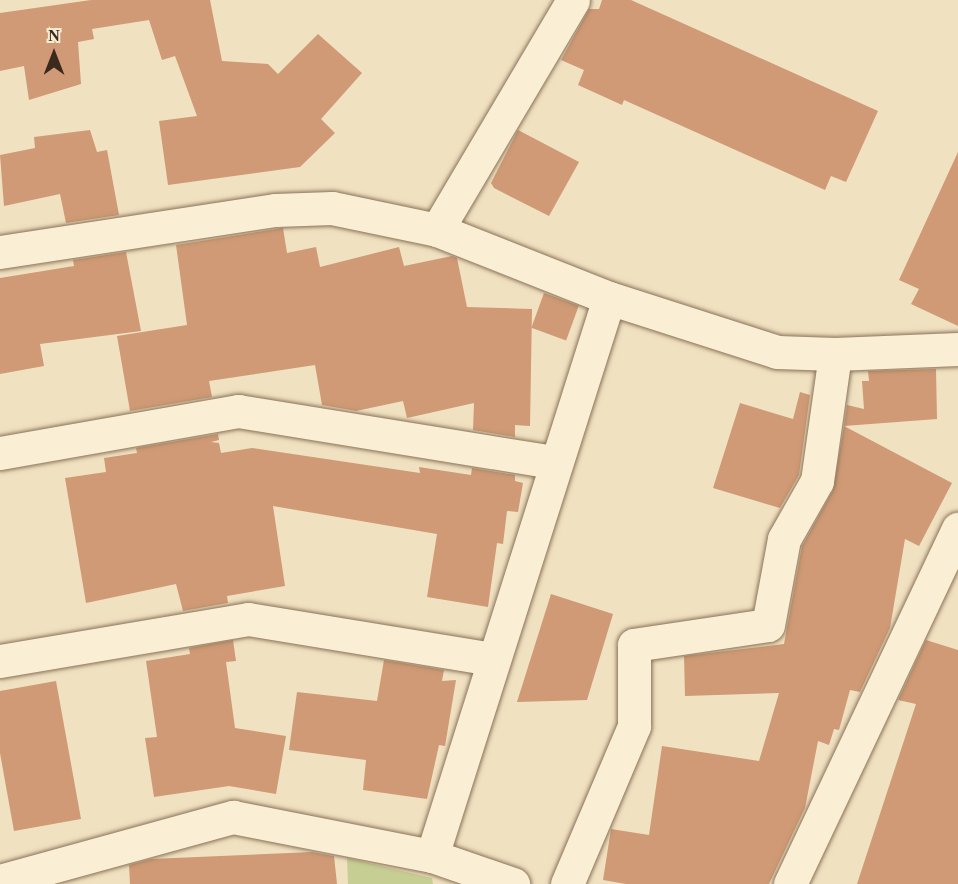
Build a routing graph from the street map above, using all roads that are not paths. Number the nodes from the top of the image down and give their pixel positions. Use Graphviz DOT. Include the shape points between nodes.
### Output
graph roads {
  1 [pos="573,0"];
  2 [pos="437,230"];
  3 [pos="0,252"];
  4 [pos="609,298"];
  5 [pos="958,349"];
  6 [pos="835,354"];
  7 [pos="0,453"];
  8 [pos="554,462"];
  9 [pos="958,529"];
  10 [pos="492,659"];
  11 [pos="0,661"];
  12 [pos="432,856"];
  13 [pos="0,881"];
  14 [pos="513,884"];
  15 [pos="567,884"];
  16 [pos="790,884"];
  1 -- 2 [label="street"];
  2 -- 3 [label="street" via="332,208 286,210"];
  2 -- 4 [label="street"];
  4 -- 6 [label="street" via="777,352"];
  4 -- 8 [label="street"];
  5 -- 6 [label="street"];
  6 -- 15 [label="street" via="817,481 784,539 768,625 634,645 634,726"];
  7 -- 8 [label="street" via="238,411"];
  8 -- 10 [label="street"];
  9 -- 16 [label="street"];
  10 -- 11 [label="street" via="248,619"];
  10 -- 12 [label="street"];
  12 -- 13 [label="street" via="233,818"];
  12 -- 14 [label="street"];
}
